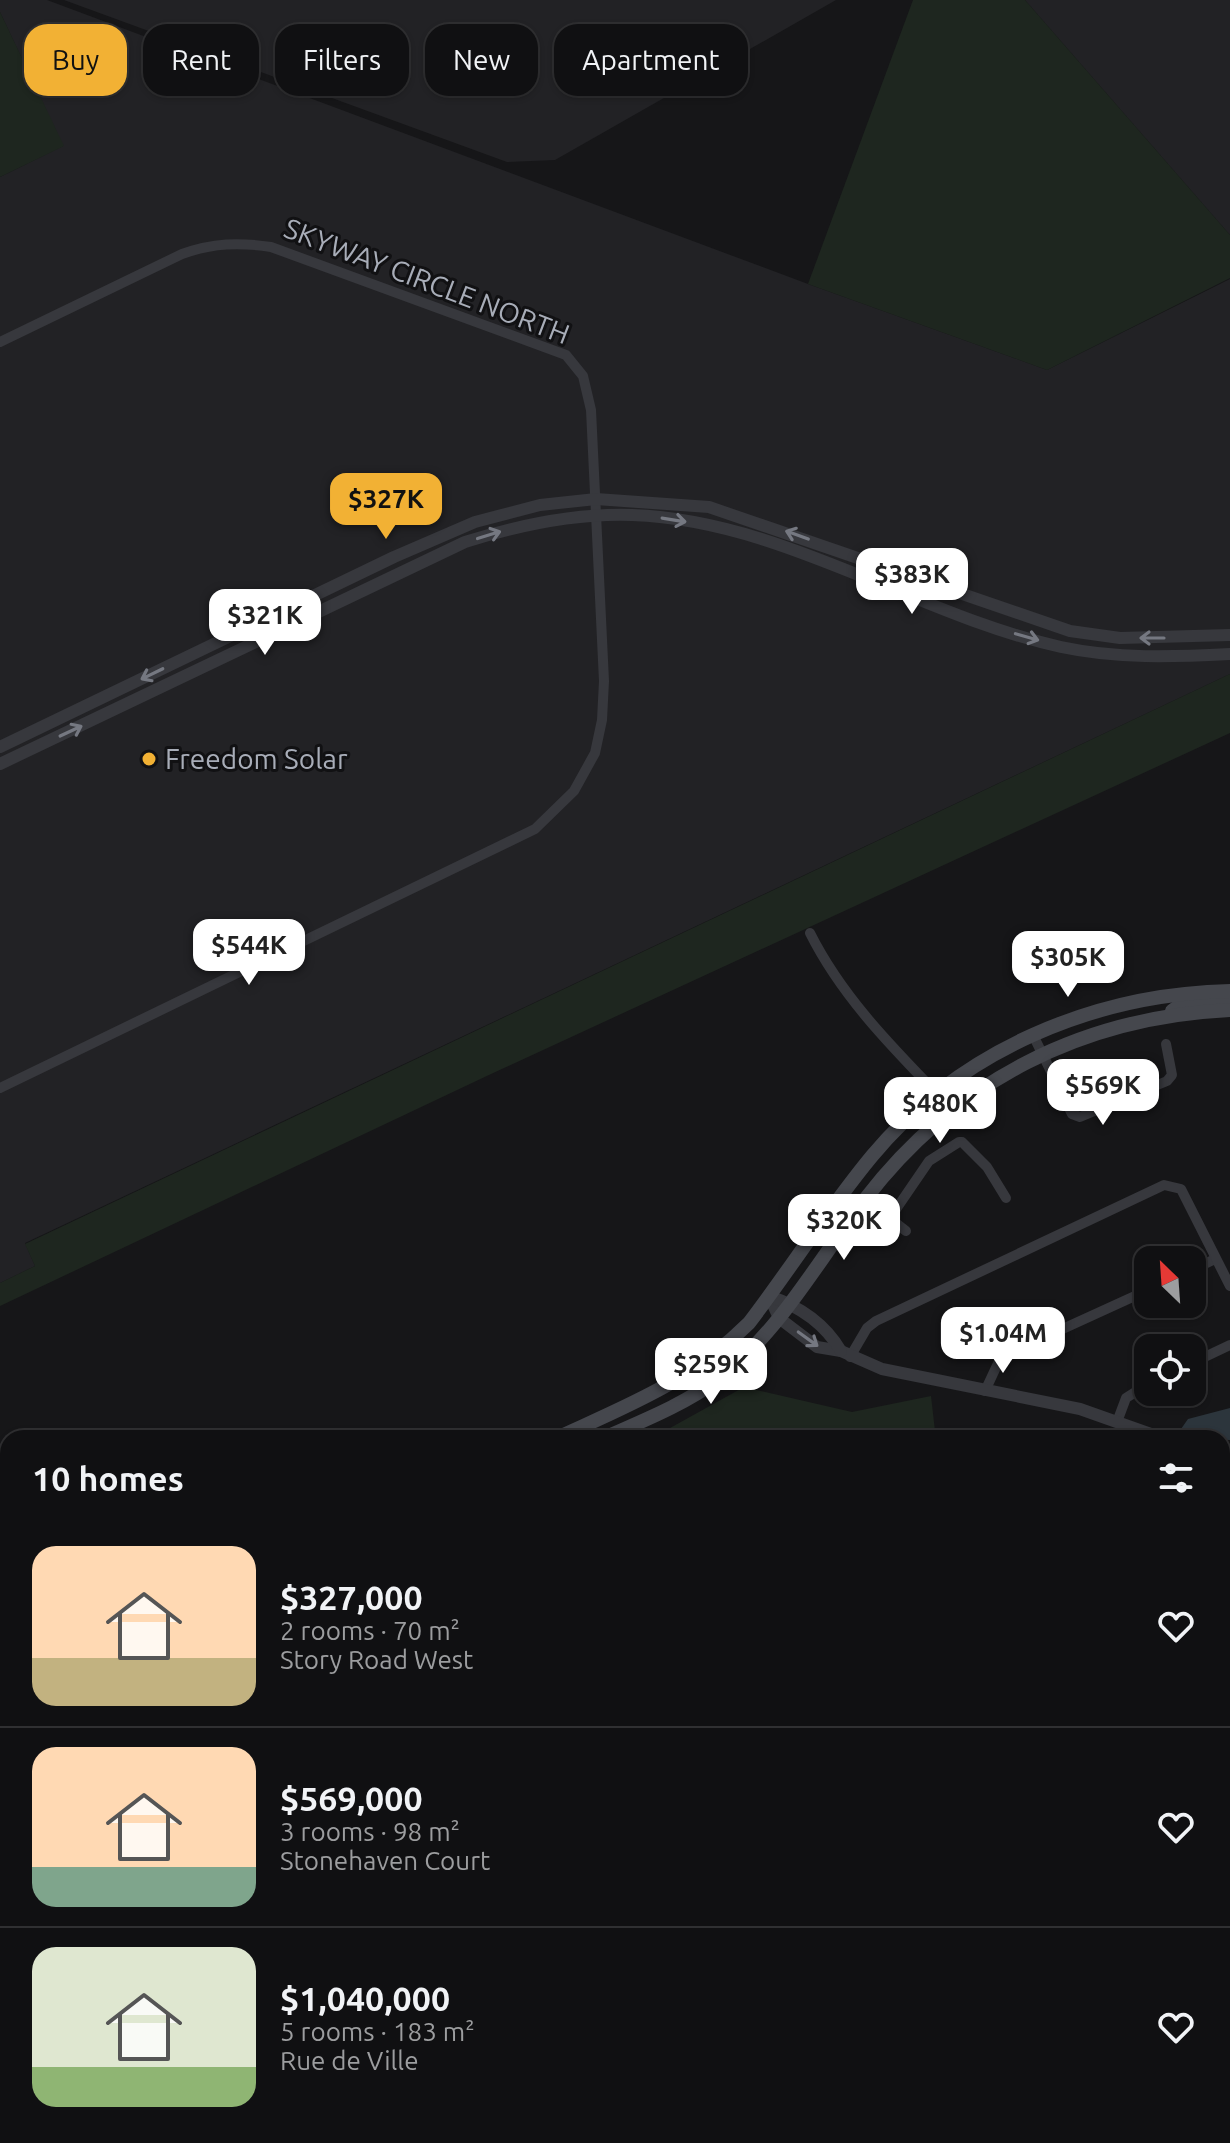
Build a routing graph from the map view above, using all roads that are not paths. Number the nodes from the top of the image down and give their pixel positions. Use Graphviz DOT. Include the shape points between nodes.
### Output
graph roads {
  1 [pos="0,342"];
  2 [pos="596,499"];
  3 [pos="597,517"];
  4 [pos="374,567"];
  5 [pos="381,582"];
  6 [pos="277,614"];
  7 [pos="290,625"];
  8 [pos="1230,635"];
  9 [pos="1230,654"];
  10 [pos="0,747"];
  11 [pos="0,764"];
  12 [pos="810,933"];
  13 [pos="1230,991"];
  14 [pos="1230,1000"];
  15 [pos="1230,1010"];
  16 [pos="1169,1015"];
  17 [pos="1033,1035"];
  18 [pos="1166,1044"];
  19 [pos="1042,1053"];
  20 [pos="0,1088"];
  21 [pos="936,1093"];
  22 [pos="952,1109"];
  23 [pos="1006,1198"];
  24 [pos="865,1199"];
  25 [pos="890,1218"];
  26 [pos="906,1231"];
  27 [pos="1215,1259"];
  28 [pos="1206,1263"];
  29 [pos="1230,1286"];
  30 [pos="769,1296"];
  31 [pos="1134,1296"];
  32 [pos="792,1304"];
  33 [pos="779,1318"];
  34 [pos="1230,1345"];
  35 [pos="846,1354"];
  36 [pos="1206,1356"];
  37 [pos="985,1391"];
  38 [pos="1134,1393"];
  39 [pos="1117,1422"];
  40 [pos="575,1430"];
  41 [pos="622,1430"];
  42 [pos="1140,1430"];
  1 -- 2 [label="street, SKYWAY CIRCLE NORTH" via="182,254 220,244 271,247 566,355 588,390"];
  2 -- 3 [label="street, SKYWAY CIRCLE NORTH"];
  2 -- 4 [label="street" via="540,505 475,522"];
  8 -- 2 [label="street, one-way" via="1120,638 1070,631 709,507"];
  5 -- 3 [label="street, one-way" via="500,531 546,520"];
  3 -- 9 [label="street, one-way" via="632,515 718,528 996,629 1060,647 1117,657"];
  3 -- 20 [label="street, SKYWAY CIRCLE NORTH" via="602,720 595,753 559,809 535,829 485,856"];
  4 -- 5 [label="street"];
  4 -- 6 [label="street"];
  5 -- 7 [label="street"];
  6 -- 7 [label="street"];
  6 -- 10 [label="street, one-way"];
  11 -- 7 [label="street, one-way"];
  12 -- 21 [label="street" via="857,1007"];
  13 -- 17 [label="main road" via="1136,1000"];
  14 -- 16 [label="main road" via="1183,1003"];
  15 -- 16 [label="main road"];
  16 -- 19 [label="main road" via="1110,1028"];
  17 -- 19 [label="street"];
  17 -- 21 [label="main road"];
  18 -- 19 [label="street" via="1172,1075 1167,1081 1080,1117 1072,1114"];
  19 -- 22 [label="main road"];
  21 -- 22 [label="street"];
  21 -- 30 [label="main road" via="873,1154"];
  22 -- 24 [label="main road"];
  23 -- 25 [label="street" via="987,1167 959,1142 929,1161"];
  24 -- 25 [label="street"];
  24 -- 32 [label="main road"];
  25 -- 26 [label="street"];
  27 -- 28 [label="street"];
  27 -- 29 [label="street"];
  27 -- 35 [label="street" via="1181,1189 1164,1185 876,1321"];
  30 -- 32 [label="street"];
  30 -- 33 [label="street"];
  30 -- 40 [label="main road" via="749,1323 698,1369"];
  31 -- 37 [label="street" via="1008,1354"];
  32 -- 33 [label="main road"];
  32 -- 35 [label="street" via="831,1334"];
  33 -- 35 [label="street, one-way" via="817,1347"];
  33 -- 41 [label="main road" via="715,1381"];
  34 -- 36 [label="street"];
  35 -- 37 [label="street" via="882,1369"];
  37 -- 39 [label="street" via="1080,1409"];
  38 -- 39 [label="street" via="1126,1398"];
  39 -- 42 [label="street"];
}
